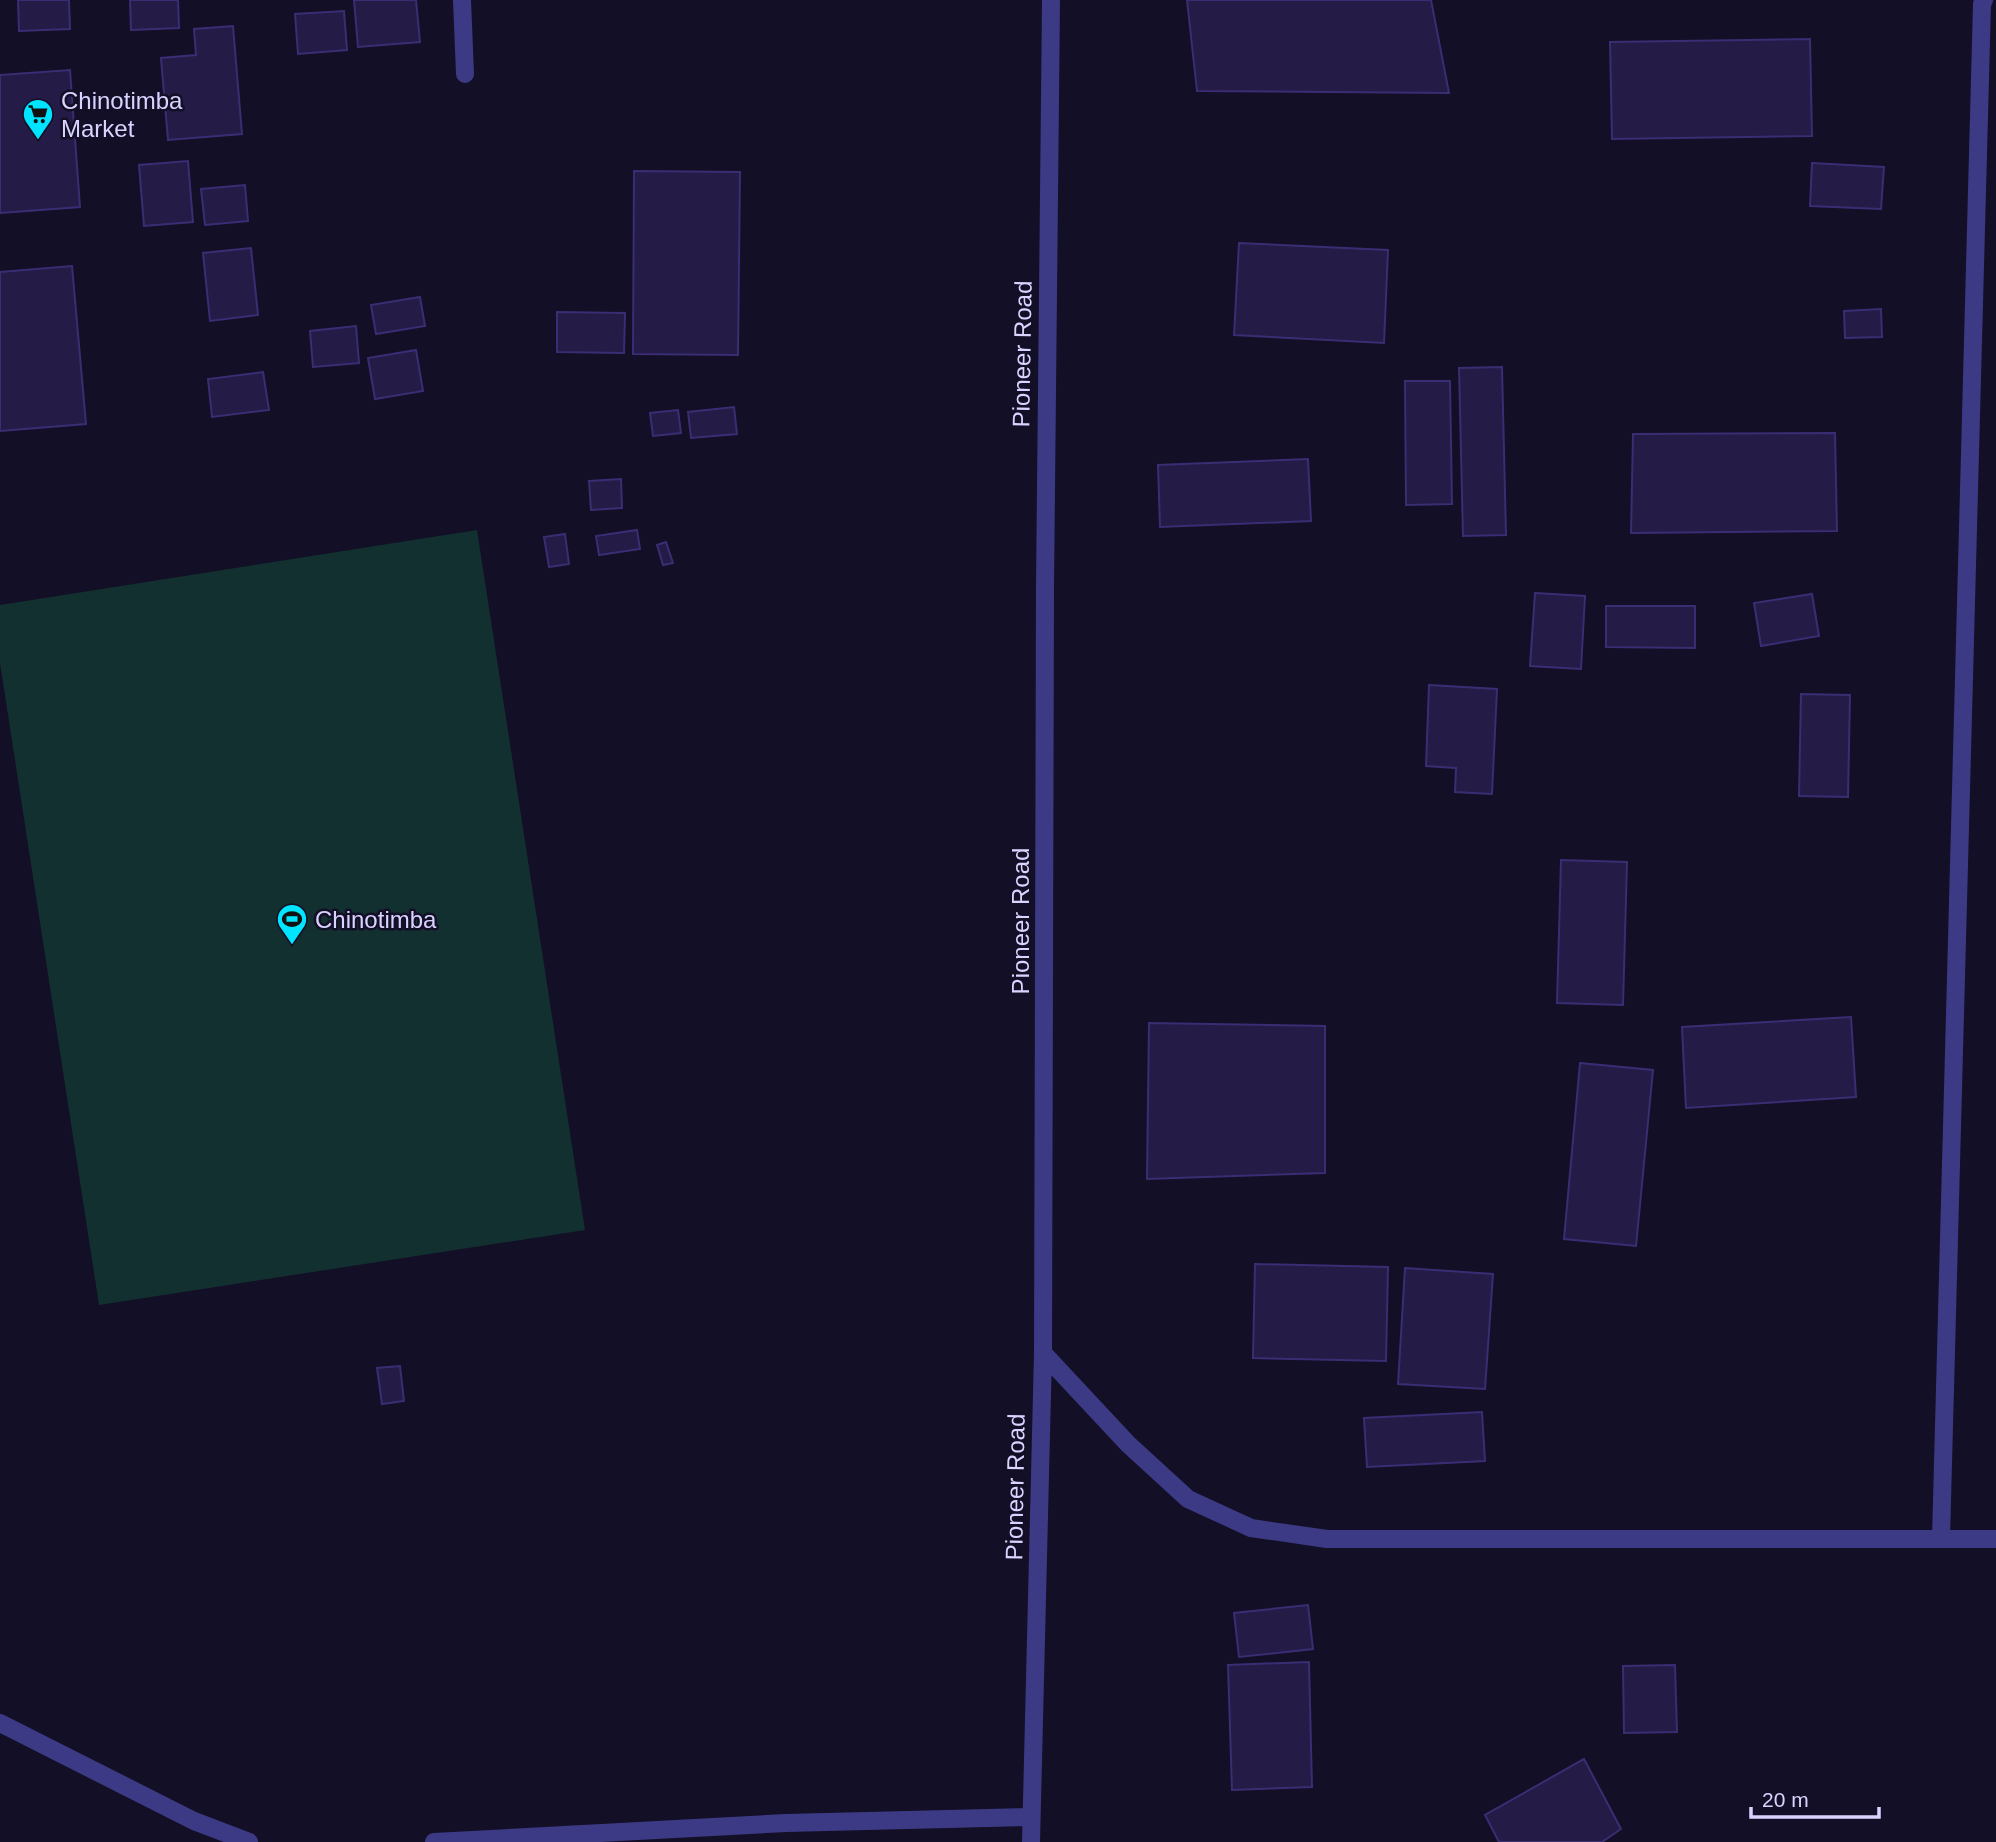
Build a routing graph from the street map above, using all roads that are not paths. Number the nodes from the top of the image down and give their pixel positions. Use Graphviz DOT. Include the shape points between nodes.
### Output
graph roads {
  1 [pos="461,0"];
  2 [pos="1051,0"];
  3 [pos="1984,0"];
  4 [pos="465,74"];
  5 [pos="1043,1353"];
  6 [pos="1941,1538"];
  7 [pos="1996,1539"];
  8 [pos="0,1723"];
  9 [pos="1031,1817"];
  10 [pos="248,1842"];
  11 [pos="434,1842"];
  12 [pos="1031,1842"];
  1 -- 4 [label="street"];
  2 -- 5 [label="street, Pioneer Road"];
  3 -- 6 [label="street"];
  5 -- 6 [label="street" via="1128,1444 1188,1499 1251,1528 1327,1539"];
  5 -- 9 [label="street, Pioneer Road"];
  6 -- 7 [label="street"];
  8 -- 10 [label="street" via="194,1821"];
  9 -- 11 [label="street" via="786,1823"];
  9 -- 12 [label="street, Pioneer Road"];
}
